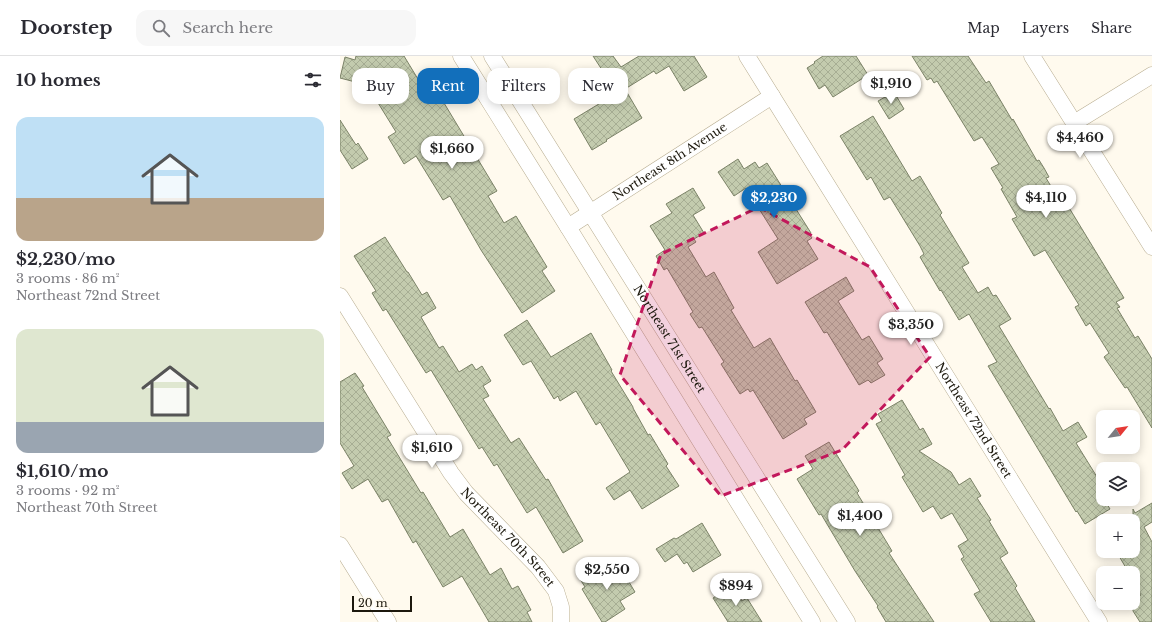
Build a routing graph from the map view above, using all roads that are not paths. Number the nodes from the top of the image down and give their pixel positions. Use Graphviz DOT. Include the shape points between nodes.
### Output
graph roads {
  1 [pos="461,56"];
  2 [pos="492,56"];
  3 [pos="747,56"];
  4 [pos="1032,56"];
  5 [pos="1152,75"];
  6 [pos="772,96"];
  7 [pos="1074,123"];
  8 [pos="590,213"];
  9 [pos="568,227"];
  10 [pos="1152,247"];
  11 [pos="340,296"];
  12 [pos="340,545"];
  13 [pos="388,622"];
  14 [pos="562,622"];
  15 [pos="812,622"];
  16 [pos="847,622"];
  17 [pos="1099,622"];
  1 -- 9 [label="street"];
  2 -- 8 [label="street, Northeast 71st Street"];
  3 -- 6 [label="street, Northeast 72nd Street"];
  4 -- 7 [label="street"];
  5 -- 7 [label="street"];
  6 -- 8 [label="street, Northeast 8th Avenue"];
  6 -- 17 [label="street, Northeast 72nd Street"];
  7 -- 10 [label="street"];
  8 -- 9 [label="street, Northeast 8th Avenue"];
  8 -- 16 [label="street, Northeast 71st Street"];
  9 -- 15 [label="street"];
  11 -- 14 [label="street, Northeast 70th Street" via="451,473 466,493 538,567 556,591"];
  12 -- 13 [label="street"];
}
